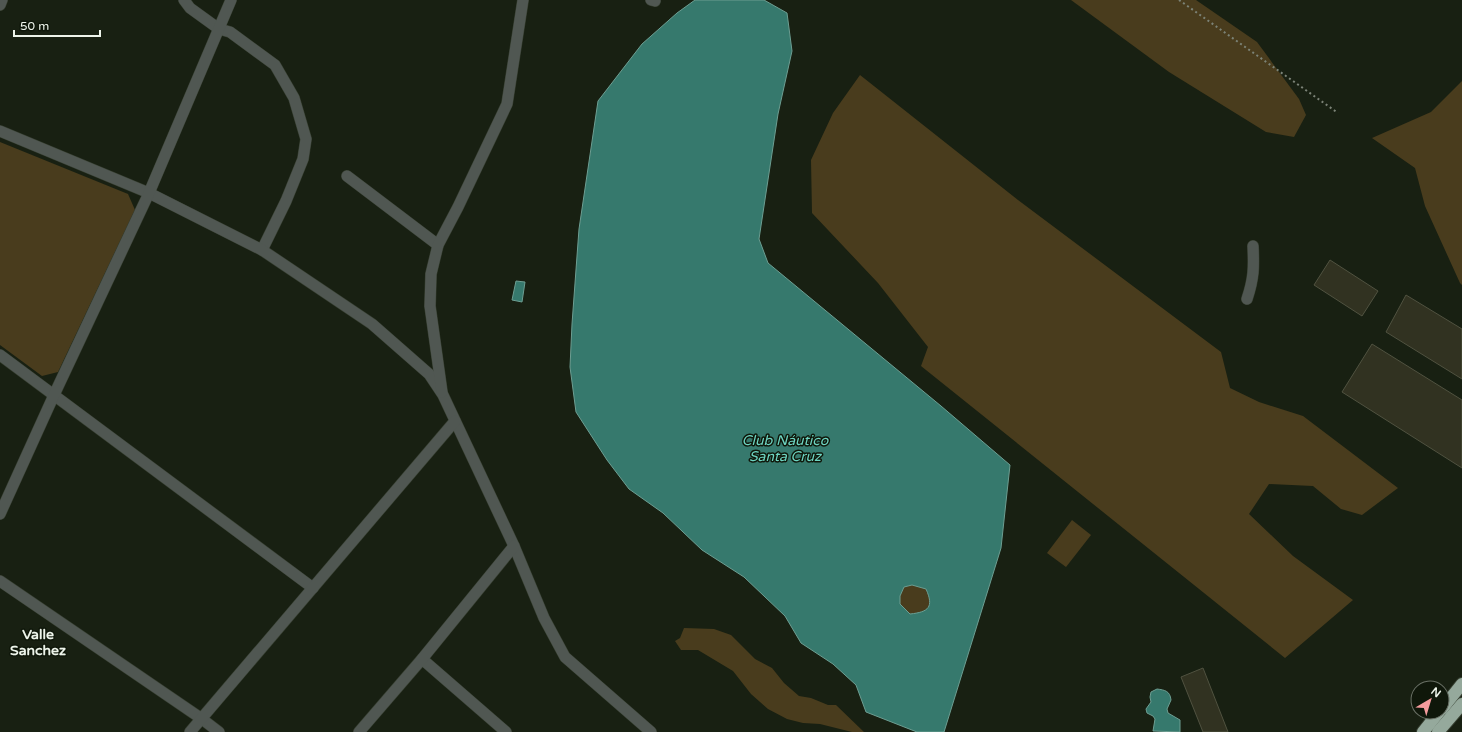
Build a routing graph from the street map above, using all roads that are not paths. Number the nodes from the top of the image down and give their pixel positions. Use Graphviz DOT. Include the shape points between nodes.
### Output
graph roads {
  1 [pos="2,0"];
  2 [pos="184,0"];
  3 [pos="231,0"];
  4 [pos="523,0"];
  5 [pos="0,5"];
  6 [pos="219,29"];
  7 [pos="0,131"];
  8 [pos="347,176"];
  9 [pos="149,193"];
  10 [pos="438,245"];
  11 [pos="1253,246"];
  12 [pos="262,250"];
  13 [pos="1247,299"];
  14 [pos="0,355"];
  15 [pos="54,395"];
  16 [pos="443,395"];
  17 [pos="455,421"];
  18 [pos="0,514"];
  19 [pos="514,546"];
  20 [pos="0,581"];
  21 [pos="313,588"];
  22 [pos="422,659"];
  23 [pos="1462,684"];
  24 [pos="1450,699"];
  25 [pos="1462,704"];
  26 [pos="202,719"];
  27 [pos="1433,720"];
  28 [pos="1440,730"];
  29 [pos="363,731"];
  30 [pos="190,732"];
  31 [pos="219,732"];
  32 [pos="506,732"];
  33 [pos="651,732"];
  34 [pos="1423,732"];
  1 -- 5 [label="street"];
  2 -- 6 [label="street" via="190,8"];
  3 -- 6 [label="street"];
  4 -- 10 [label="street" via="507,104"];
  6 -- 9 [label="street"];
  6 -- 12 [label="street" via="230,32 252,46 275,65 294,98 306,139 301,165"];
  7 -- 9 [label="street"];
  8 -- 10 [label="street"];
  9 -- 12 [label="street"];
  9 -- 15 [label="street"];
  10 -- 16 [label="street" via="431,274 430,306"];
  11 -- 13 [label="street" via="1253,282"];
  12 -- 16 [label="street" via="372,324 429,374"];
  14 -- 15 [label="street"];
  15 -- 18 [label="street"];
  15 -- 21 [label="street"];
  16 -- 17 [label="street"];
  17 -- 19 [label="street"];
  17 -- 21 [label="street"];
  19 -- 22 [label="street"];
  19 -- 33 [label="street" via="544,618 565,657"];
  20 -- 26 [label="street"];
  21 -- 26 [label="street"];
  22 -- 29 [label="street"];
  22 -- 32 [label="street"];
  23 -- 24 [label="highway"];
  25 -- 28 [label="highway"];
  26 -- 30 [label="street"];
  26 -- 31 [label="street"];
  27 -- 34 [label="highway"];
}
